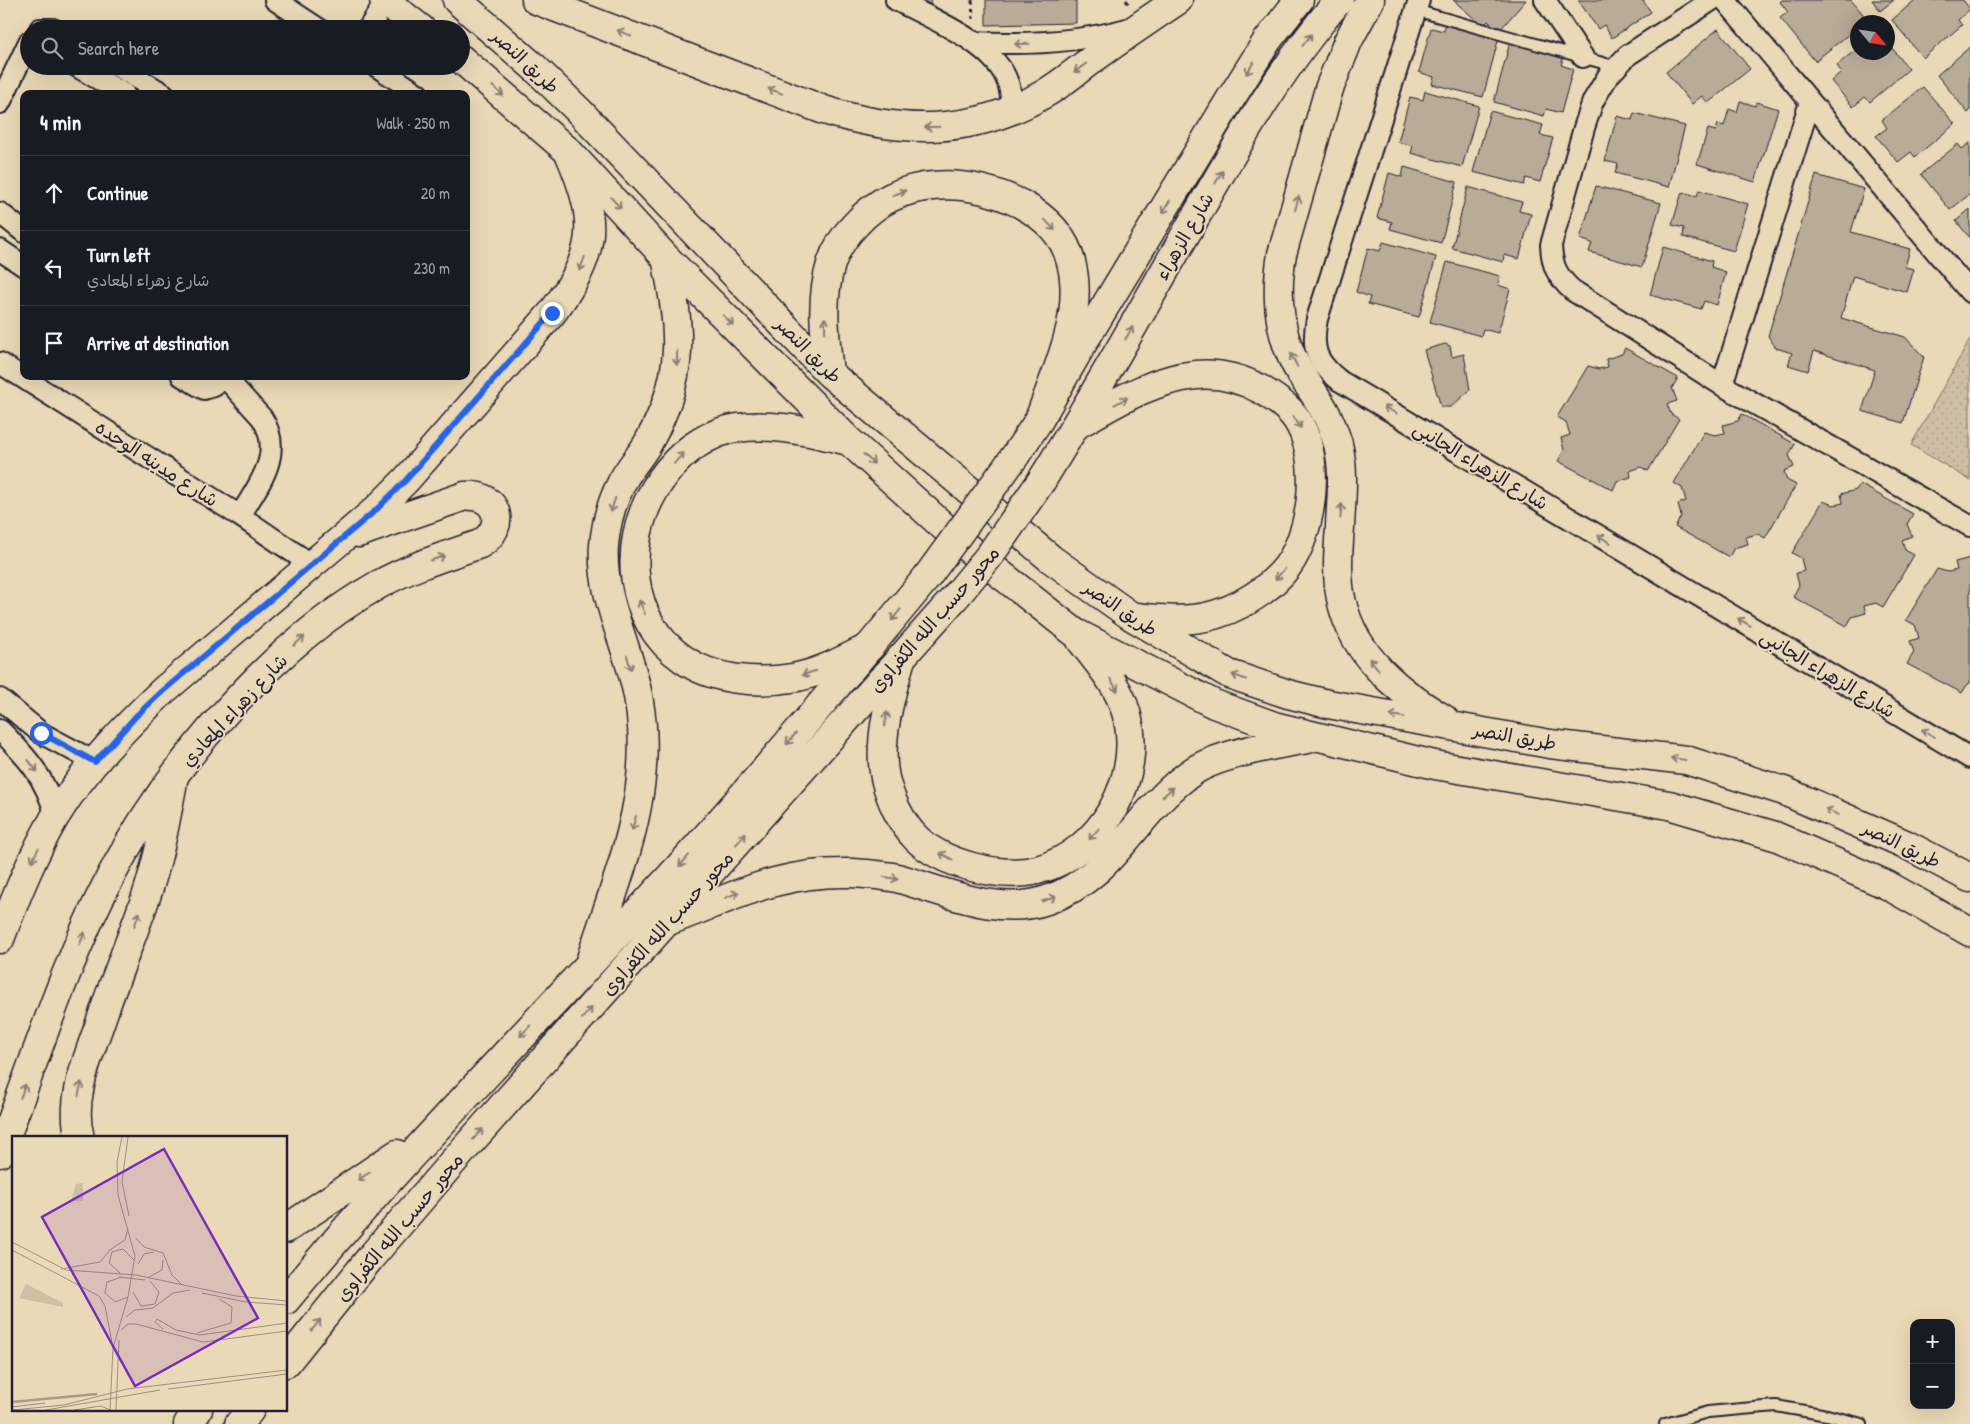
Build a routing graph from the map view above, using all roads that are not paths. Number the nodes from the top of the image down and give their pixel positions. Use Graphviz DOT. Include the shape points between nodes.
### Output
graph roads {
  1 [pos="275,0"];
  2 [pos="458,0"];
  3 [pos="536,0"];
  4 [pos="896,0"];
  5 [pos="1178,0"];
  6 [pos="1299,0"];
  7 [pos="1339,0"];
  8 [pos="1370,0"];
  9 [pos="1545,0"];
  10 [pos="1712,0"];
  11 [pos="1725,0"];
  12 [pos="385,1"];
  13 [pos="1417,5"];
  14 [pos="305,20"];
  15 [pos="373,20"];
  16 [pos="409,20"];
  17 [pos="1139,26"];
  18 [pos="973,42"];
  19 [pos="1583,57"];
  20 [pos="20,61"];
  21 [pos="1617,66"];
  22 [pos="470,67"];
  23 [pos="98,75"];
  24 [pos="122,75"];
  25 [pos="390,75"];
  26 [pos="129,88"];
  27 [pos="412,90"];
  28 [pos="1810,102"];
  29 [pos="0,103"];
  30 [pos="1013,110"];
  31 [pos="568,151"];
  32 [pos="0,213"];
  33 [pos="20,229"];
  34 [pos="0,250"];
  35 [pos="666,258"];
  36 [pos="20,263"];
  37 [pos="1970,292"];
  38 [pos="0,363"];
  39 [pos="829,373"];
  40 [pos="20,376"];
  41 [pos="27,380"];
  42 [pos="191,380"];
  43 [pos="218,380"];
  44 [pos="228,380"];
  45 [pos="1722,385"];
  46 [pos="1040,420"];
  47 [pos="1078,424"];
  48 [pos="849,441"];
  49 [pos="1016,456"];
  50 [pos="1042,480"];
  51 [pos="240,516"];
  52 [pos="1970,526"];
  53 [pos="345,538"];
  54 [pos="312,565"];
  55 [pos="1132,616"];
  56 [pos="1074,632"];
  57 [pos="870,648"];
  58 [pos="901,658"];
  59 [pos="0,699"];
  60 [pos="1454,726"];
  61 [pos="0,730"];
  62 [pos="1316,738"];
  63 [pos="1969,754"];
  64 [pos="95,762"];
  65 [pos="174,776"];
  66 [pos="56,816"];
  67 [pos="1970,878"];
  68 [pos="671,920"];
  69 [pos="1970,932"];
  70 [pos="0,939"];
  71 [pos="590,962"];
  72 [pos="434,1129"];
  73 [pos="80,1136"];
  74 [pos="0,1153"];
  75 [pos="288,1228"];
  76 [pos="288,1298"];
  77 [pos="288,1361"];
  78 [pos="197,1412"];
  79 [pos="248,1412"];
  80 [pos="188,1424"];
  81 [pos="239,1424"];
  82 [pos="1665,1424"];
  83 [pos="1862,1424"];
  1 -- 14 [label="street"];
  2 -- 39 [label="main road, طريق النصر" via="578,110"];
  30 -- 3 [label="main road, one-way" via="976,121 938,127 899,128 861,122"];
  4 -- 18 [label="street"];
  5 -- 17 [label="main road"];
  6 -- 46 [label="main road, شارع الزهراء, one-way" via="1267,42 1228,103"];
  47 -- 7 [label="main road, شارع الزهراء, one-way" via="1253,118 1292,59"];
  60 -- 8 [label="main road, one-way" via="1376,668 1353,633 1342,603 1338,566 1342,493 1338,446 1322,402 1291,356 1279,316 1282,254 1329,89 1348,41"];
  9 -- 19 [label="street"];
  10 -- 21 [label="street" via="1628,55"];
  11 -- 28 [label="street"];
  12 -- 15 [label="street"];
  12 -- 16 [label="main road"];
  13 -- 19 [label="lane"];
  63 -- 13 [label="street, شارع الزهراء الجانبى, one-way" via="1326,370 1317,355 1314,337 1317,319"];
  17 -- 18 [label="street, one-way" via="1060,42"];
  17 -- 30 [label="main road, one-way" via="1045,94"];
  18 -- 30 [label="street" via="994,59 1008,82"];
  19 -- 21 [label="lane"];
  20 -- 29 [label="street"];
  21 -- 45 [label="street" via="1593,101 1584,128 1552,245 1552,262 1559,278 1572,290"];
  22 -- 31 [label="main road, طريق النصر, one-way"];
  23 -- 26 [label="street"];
  24 -- 26 [label="street"];
  25 -- 27 [label="street"];
  28 -- 37 [label="street"];
  28 -- 45 [label="street"];
  31 -- 35 [label="main road, طريق النصر, one-way"];
  31 -- 53 [label="main road, شارع زهراء المعادي, one-way" via="584,188 590,213 590,237 582,265 569,290 406,480"];
  32 -- 33 [label="street"];
  34 -- 36 [label="street"];
  35 -- 48 [label="main road, طريق النصر, one-way"];
  35 -- 71 [label="main road, one-way" via="678,330 677,370 656,428 617,492 604,546 603,573 639,702 643,761 640,799"];
  38 -- 40 [label="street, شارع مدينه الوحده"];
  39 -- 46 [label="main road, one-way" via="824,294 832,263 845,235 868,210 893,195 922,186 950,184 980,188 1040,215 1060,236 1071,262 1075,291 1073,318"];
  39 -- 55 [label="main road, طريق النصر" via="1051,559"];
  41 -- 51 [label="street, شارع مدينه الوحده"];
  42 -- 43 [label="street" via="204,389 214,386"];
  44 -- 51 [label="street" via="262,418 272,444 266,471"];
  45 -- 52 [label="street"];
  46 -- 49 [label="main road, شارع الزهراء"];
  47 -- 50 [label="main road, شارع الزهراء"];
  47 -- 55 [label="main road, one-way" via="1163,381 1197,375 1227,376 1253,385 1282,402 1300,425 1309,452 1309,515 1299,545 1283,572 1257,596 1226,611 1194,619"];
  48 -- 56 [label="main road, طريق النصر, one-way" via="965,546"];
  57 -- 48 [label="main road, one-way" via="829,667 793,678 756,681 718,674 684,660 666,644 651,626 635,582 637,535 646,505 662,477 686,450 720,432 756,427 794,428"];
  49 -- 57 [label="main road, محور حسب الله الكفراوى, one-way, bridge"];
  50 -- 58 [label="main road, محور حسب الله الكفراوى, bridge" via="990,555"];
  51 -- 54 [label="street, شارع مدينه الوحده"];
  53 -- 54 [label="main road, شارع زهراء المعادي"];
  65 -- 53 [label="main road, شارع زهراء المعادي, one-way" via="227,711 298,641 337,610 379,584 488,539 496,522 495,512 483,498 464,496"];
  54 -- 64 [label="main road, شارع زهراء المعادي" via="164,690"];
  60 -- 55 [label="main road, طريق النصر, one-way" via="1328,704 1229,674"];
  56 -- 58 [label="main road, one-way" via="1112,680 1120,696 1130,729 1130,763 1113,810 1093,836 1067,857 1037,870 1002,873 974,868 947,858 916,838 896,810 885,777 884,736 890,696"];
  56 -- 62 [label="main road, طريق النصر" via="1214,704"];
  57 -- 71 [label="main road, محور حسب الله الكفراوى, one-way" via="740,799"];
  68 -- 58 [label="main road, محور حسب الله الكفراوى, one-way"];
  59 -- 64 [label="street" via="41,733"];
  67 -- 60 [label="main road, طريق النصر, one-way" via="1905,844 1784,791 1686,760 1550,744"];
  61 -- 66 [label="street, one-way" via="39,774 49,791"];
  68 -- 62 [label="main road, one-way" via="779,879 811,874 852,873 895,878 981,903 1016,905 1045,901 1071,891 1091,878 1110,860 1163,795 1196,769 1233,755"];
  62 -- 69 [label="main road, طريق النصر" via="1435,765 1669,805 1776,836 1886,885"];
  64 -- 66 [label="main road, شارع زهراء المعادي"];
  73 -- 65 [label="main road, one-way" via="78,1099 85,1065 148,889"];
  74 -- 65 [label="main road, شارع زهراء المعادي, one-way" via="90,919 122,857"];
  66 -- 70 [label="main road, شارع زهراء المعادي, one-way" via="22,881"];
  77 -- 68 [label="main road, محور حسب الله الكفراوى, one-way" via="451,1164"];
  71 -- 72 [label="main road, محور حسب الله الكفراوى, one-way"];
  72 -- 75 [label="main road, one-way"];
  72 -- 76 [label="main road, محور حسب الله الكفراوى"];
  78 -- 80 [label="main road"];
  79 -- 81 [label="main road"];
  82 -- 83 [label="lane" via="1708,1412 1776,1406"];
}
